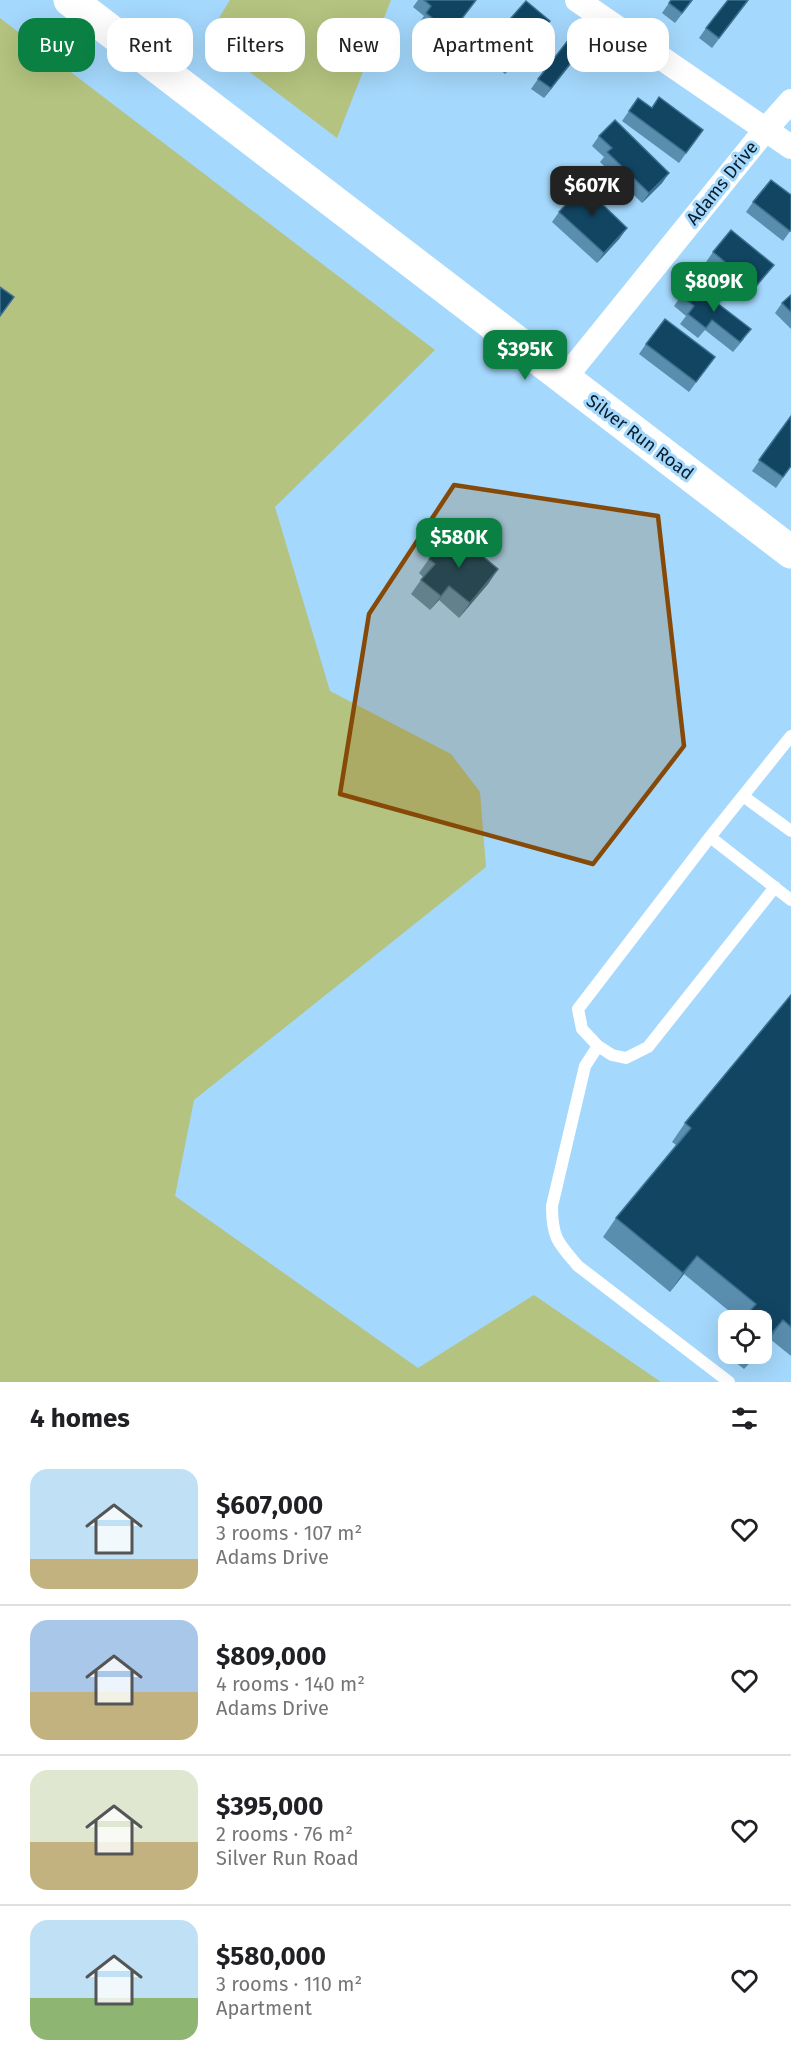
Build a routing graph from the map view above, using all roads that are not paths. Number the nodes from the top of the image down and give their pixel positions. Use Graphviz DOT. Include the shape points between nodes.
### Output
graph roads {
  1 [pos="70,0"];
  2 [pos="577,0"];
  3 [pos="791,101"];
  4 [pos="766,129"];
  5 [pos="791,147"];
  6 [pos="564,379"];
  7 [pos="791,552"];
  8 [pos="791,736"];
  9 [pos="743,796"];
  10 [pos="791,831"];
  11 [pos="710,837"];
  12 [pos="775,887"];
  13 [pos="791,900"];
  14 [pos="598,1046"];
  15 [pos="729,1382"];
  1 -- 6 [label="main road, Silver Run Road"];
  2 -- 4 [label="street"];
  3 -- 4 [label="street, Adams Drive"];
  4 -- 5 [label="street"];
  4 -- 6 [label="street, Adams Drive"];
  6 -- 7 [label="main road, Silver Run Road"];
  8 -- 9 [label="lane"];
  9 -- 10 [label="lane"];
  9 -- 11 [label="lane"];
  11 -- 12 [label="lane"];
  11 -- 14 [label="lane" via="578,1009 582,1029"];
  12 -- 13 [label="lane"];
  12 -- 14 [label="lane" via="648,1047 626,1058"];
  14 -- 15 [label="lane" via="585,1066 552,1206 552,1226 558,1243 578,1266"];
}
